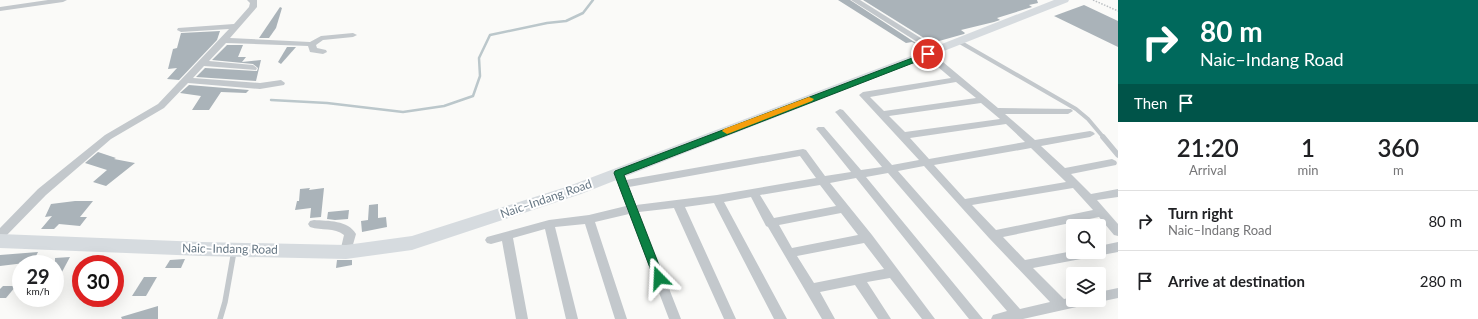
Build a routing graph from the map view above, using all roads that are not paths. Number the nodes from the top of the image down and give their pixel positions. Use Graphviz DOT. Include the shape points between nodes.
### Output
graph roads {
  1 [pos="63,0"];
  2 [pos="253,0"];
  3 [pos="856,0"];
  4 [pos="1064,0"];
  5 [pos="0,9"];
  6 [pos="235,26"];
  7 [pos="181,30"];
  8 [pos="353,35"];
  9 [pos="223,40"];
  10 [pos="958,41"];
  11 [pos="312,44"];
  12 [pos="323,52"];
  13 [pos="932,52"];
  14 [pos="202,63"];
  15 [pos="254,68"];
  16 [pos="958,79"];
  17 [pos="187,80"];
  18 [pos="281,83"];
  19 [pos="983,100"];
  20 [pos="997,111"];
  21 [pos="1068,111"];
  22 [pos="840,112"];
  23 [pos="882,114"];
  24 [pos="1009,121"];
  25 [pos="821,129"];
  26 [pos="1090,134"];
  27 [pos="903,136"];
  28 [pos="1034,144"];
  29 [pos="1115,159"];
  30 [pos="926,162"];
  31 [pos="891,168"];
  32 [pos="1063,172"];
  33 [pos="857,173"];
  34 [pos="621,178"];
  35 [pos="823,181"];
  36 [pos="1076,184"];
  37 [pos="753,192"];
  38 [pos="1118,193"];
  39 [pos="1088,198"];
  40 [pos="717,199"];
  41 [pos="678,204"];
  42 [pos="963,204"];
  43 [pos="845,208"];
  44 [pos="632,209"];
  45 [pos="1101,213"];
  46 [pos="589,219"];
  47 [pos="770,223"];
  48 [pos="314,224"];
  49 [pos="549,224"];
  50 [pos="1117,230"];
  51 [pos="0,235"];
  52 [pos="993,235"];
  53 [pos="507,236"];
  54 [pos="868,238"];
  55 [pos="491,240"];
  56 [pos="0,241"];
  57 [pos="1118,247"];
  58 [pos="234,250"];
  59 [pos="1106,250"];
  60 [pos="346,252"];
  61 [pos="789,253"];
  62 [pos="1066,257"];
  63 [pos="1022,265"];
  64 [pos="893,272"];
  65 [pos="858,279"];
  66 [pos="811,289"];
  67 [pos="1118,293"];
  68 [pos="1106,296"];
  69 [pos="1066,304"];
  70 [pos="1061,305"];
  71 [pos="1026,315"];
  72 [pos="220,319"];
  73 [pos="522,319"];
  74 [pos="572,319"];
  75 [pos="621,319"];
  76 [pos="675,319"];
  77 [pos="730,319"];
  78 [pos="781,319"];
  79 [pos="829,319"];
  80 [pos="885,319"];
  81 [pos="929,319"];
  82 [pos="977,319"];
  83 [pos="997,319"];
  1 -- 5 [label="street"];
  2 -- 6 [label="street" via="253,7"];
  3 -- 13 [label="street"];
  4 -- 10 [label="main road, Naic–Indang Road"];
  6 -- 7 [label="street"];
  6 -- 9 [label="street"];
  8 -- 11 [label="street" via="321,38"];
  9 -- 11 [label="street"];
  9 -- 14 [label="street"];
  10 -- 13 [label="main road, Naic–Indang Road"];
  10 -- 29 [label="lane" via="1076,109 1088,119"];
  11 -- 12 [label="street" via="313,50"];
  13 -- 16 [label="street"];
  13 -- 34 [label="main road, Naic–Indang Road"];
  14 -- 15 [label="street"];
  14 -- 17 [label="street"];
  16 -- 19 [label="street"];
  16 -- 23 [label="street" via="862,94"];
  17 -- 18 [label="street" via="260,86"];
  17 -- 51 [label="street" via="161,106 108,137 42,192"];
  19 -- 20 [label="street"];
  19 -- 23 [label="street"];
  20 -- 21 [label="street"];
  20 -- 24 [label="street"];
  22 -- 31 [label="street"];
  23 -- 27 [label="street"];
  24 -- 27 [label="street"];
  24 -- 28 [label="street"];
  25 -- 33 [label="street"];
  26 -- 28 [label="street"];
  27 -- 30 [label="street"];
  28 -- 30 [label="street"];
  28 -- 32 [label="street"];
  29 -- 32 [label="street"];
  30 -- 31 [label="street"];
  30 -- 42 [label="street"];
  31 -- 33 [label="street"];
  31 -- 71 [label="street"];
  32 -- 36 [label="street"];
  33 -- 35 [label="street"];
  33 -- 82 [label="street"];
  34 -- 35 [label="street" via="803,152"];
  34 -- 44 [label="street"];
  34 -- 60 [label="main road, Naic–Indang Road" via="575,190 412,243"];
  35 -- 37 [label="street"];
  35 -- 43 [label="street"];
  36 -- 39 [label="street"];
  36 -- 42 [label="street"];
  37 -- 40 [label="street"];
  37 -- 47 [label="street"];
  38 -- 39 [label="street"];
  39 -- 45 [label="street"];
  40 -- 41 [label="street"];
  40 -- 78 [label="street"];
  41 -- 44 [label="street"];
  41 -- 77 [label="street"];
  42 -- 52 [label="street"];
  43 -- 47 [label="street"];
  43 -- 54 [label="street"];
  44 -- 46 [label="street"];
  44 -- 76 [label="street"];
  45 -- 50 [label="street"];
  45 -- 52 [label="street"];
  46 -- 49 [label="street"];
  46 -- 75 [label="street"];
  47 -- 61 [label="street"];
  48 -- 60 [label="street" via="346,230 350,234"];
  49 -- 53 [label="street"];
  49 -- 74 [label="street"];
  52 -- 63 [label="street"];
  53 -- 55 [label="street"];
  53 -- 73 [label="street"];
  54 -- 61 [label="street"];
  54 -- 64 [label="street"];
  56 -- 58 [label="main road, Naic–Indang Road"];
  57 -- 59 [label="street"];
  58 -- 60 [label="main road, Naic–Indang Road"];
  58 -- 72 [label="lane"];
  61 -- 66 [label="street"];
  62 -- 63 [label="street"];
  63 -- 70 [label="street"];
  64 -- 65 [label="street"];
  64 -- 81 [label="street"];
  65 -- 66 [label="street"];
  65 -- 80 [label="street"];
  66 -- 79 [label="street"];
  67 -- 68 [label="street"];
  69 -- 70 [label="street"];
  70 -- 71 [label="street"];
  71 -- 83 [label="street"];
}
